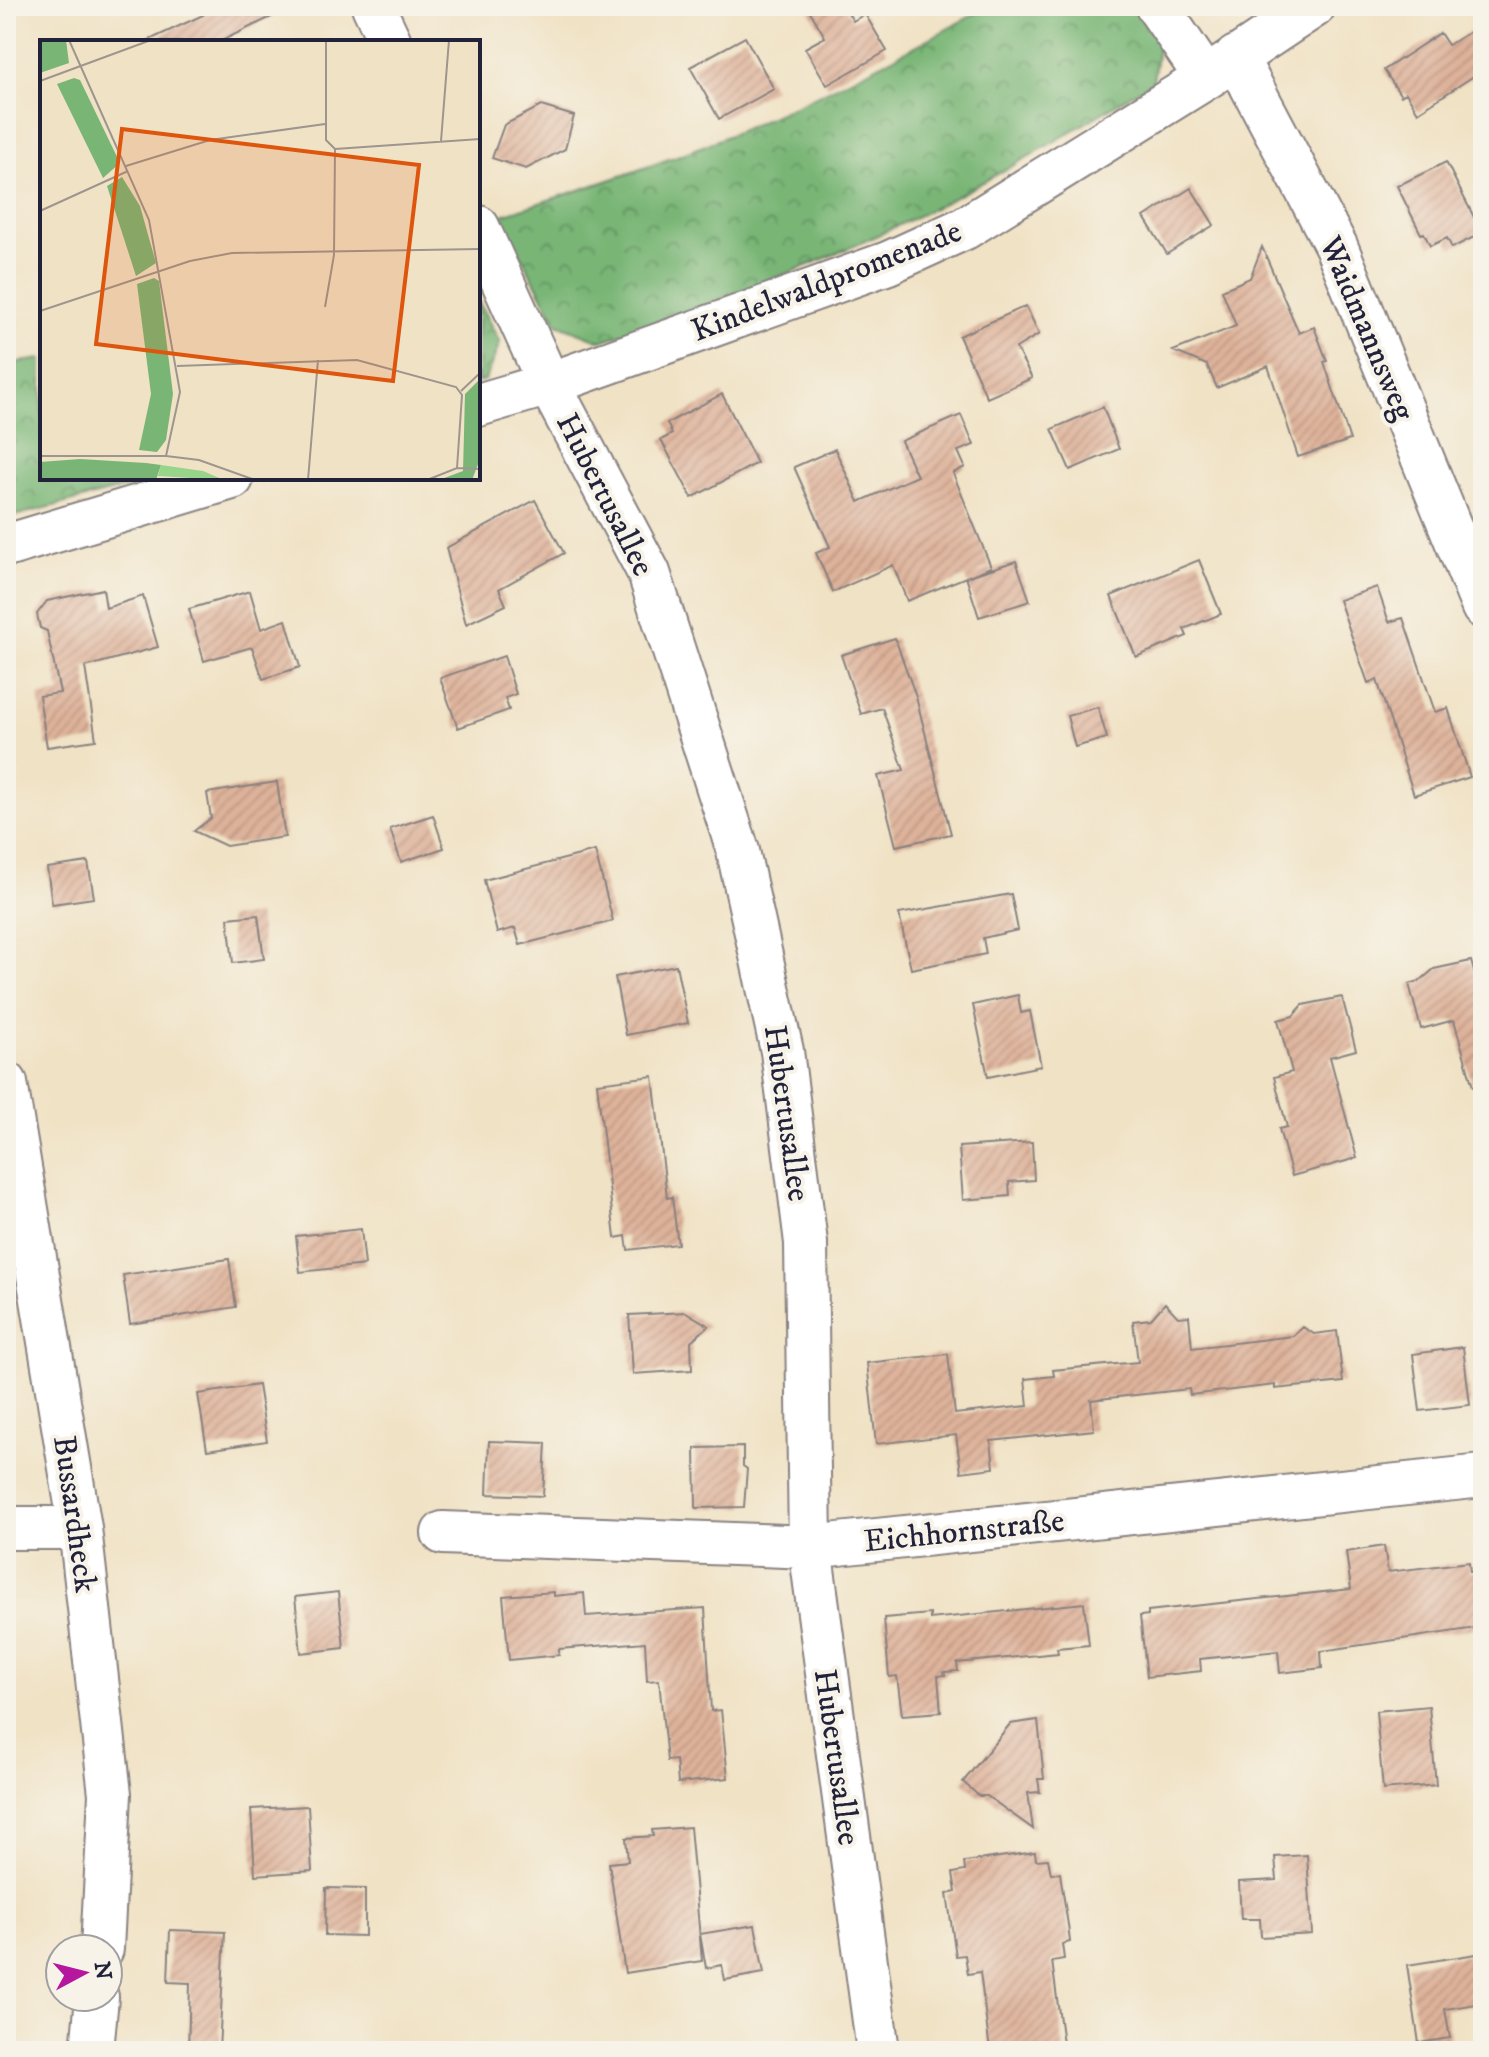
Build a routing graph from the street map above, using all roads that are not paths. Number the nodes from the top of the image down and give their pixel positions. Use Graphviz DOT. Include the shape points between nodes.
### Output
graph roads {
  1 [pos="373,6"];
  2 [pos="1157,6"];
  3 [pos="1314,6"];
  4 [pos="389,40"];
  5 [pos="1221,68"];
  6 [pos="480,231"];
  7 [pos="549,384"];
  8 [pos="480,404"];
  9 [pos="225,480"];
  10 [pos="6,546"];
  11 [pos="1483,607"];
  12 [pos="6,1083"];
  13 [pos="1483,1476"];
  14 [pos="6,1528"];
  15 [pos="80,1528"];
  16 [pos="443,1533"];
  17 [pos="810,1547"];
  18 [pos="103,1933"];
  19 [pos="96,2013"];
  20 [pos="92,2051"];
  21 [pos="878,2051"];
  1 -- 4 [label="street"];
  2 -- 5 [label="street, Waidmannsweg"];
  3 -- 5 [label="street, Kindelwaldpromenade"];
  5 -- 7 [label="street, Kindelwaldpromenade" via="965,228 888,263"];
  5 -- 11 [label="street, Waidmannsweg" via="1336,246"];
  6 -- 7 [label="street, Hubertusallee"];
  7 -- 8 [label="street, Kindelwaldpromenade"];
  7 -- 17 [label="street, Hubertusallee" via="649,573 738,851 782,1051 806,1243"];
  9 -- 10 [label="street"];
  12 -- 15 [label="street, Bussardheck"];
  13 -- 17 [label="street, Eichhornstraße"];
  14 -- 15 [label="street"];
  15 -- 18 [label="street, Bussardheck" via="110,1794"];
  16 -- 17 [label="street, Eichhornstraße"];
  17 -- 21 [label="street, Hubertusallee"];
  19 -- 20 [label="street"];
}
